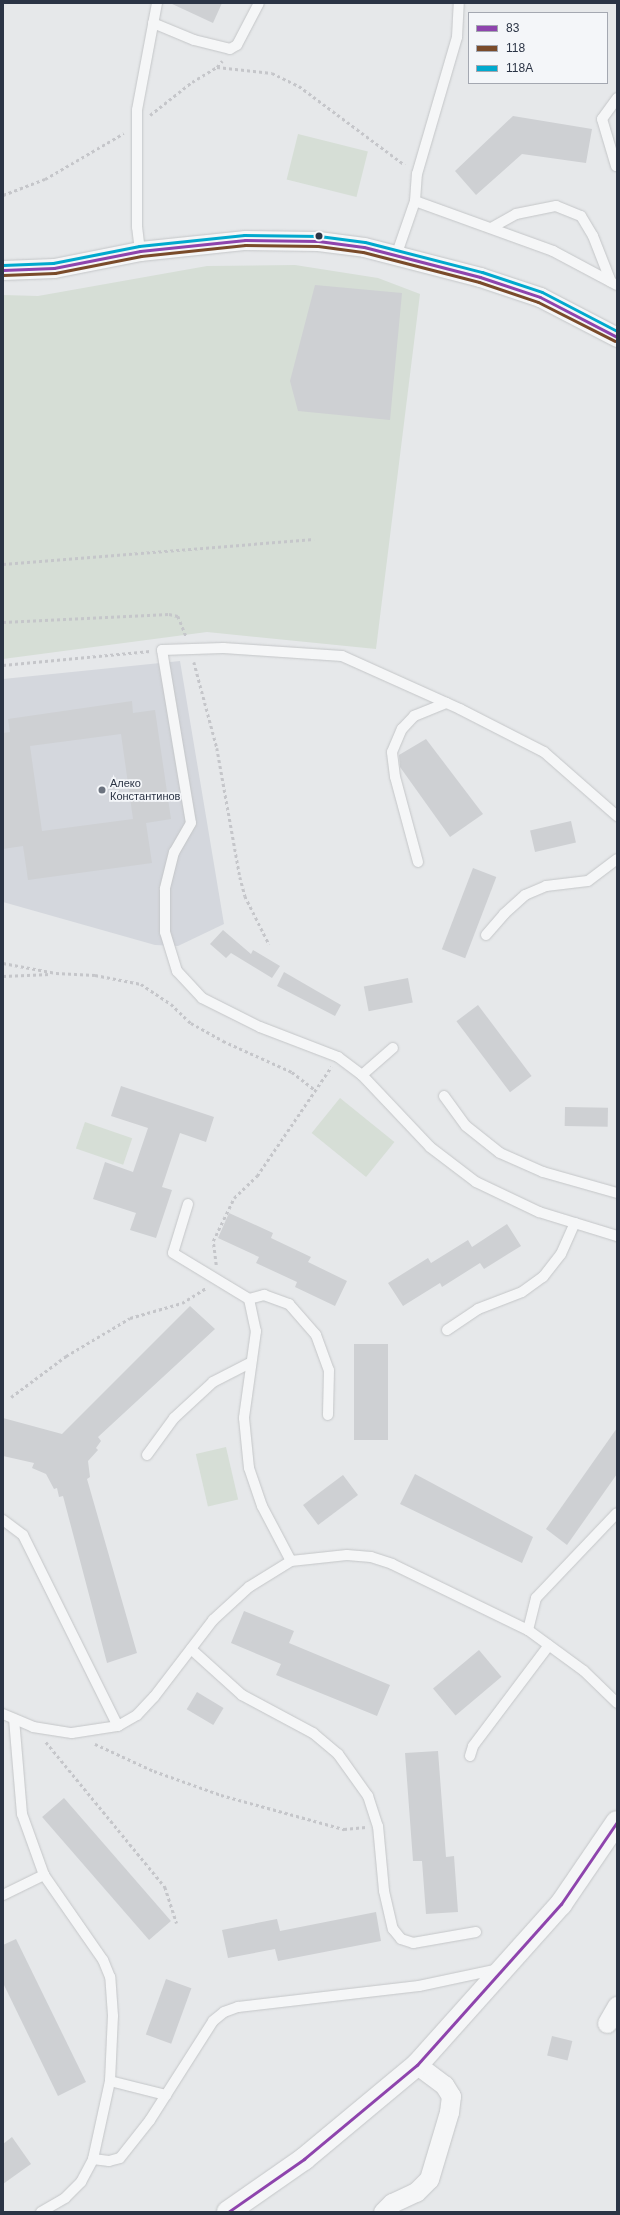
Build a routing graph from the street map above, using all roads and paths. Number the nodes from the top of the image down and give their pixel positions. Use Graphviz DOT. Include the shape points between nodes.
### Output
graph roads {
  1 [pos="157,3"];
  2 [pos="259,3"];
  3 [pos="459,3"];
  4 [pos="153,23"];
  5 [pos="230,49"];
  6 [pos="217,67"];
  7 [pos="617,98"];
  8 [pos="137,125"];
  9 [pos="616,166"];
  10 [pos="417,174"];
  11 [pos="3,195"];
  12 [pos="415,201"];
  13 [pos="491,228"];
  14 [pos="140,251"];
  15 [pos="396,256"];
  16 [pos="3,270"];
  17 [pos="614,283"];
  18 [pos="617,337"];
  19 [pos="314,538"];
  20 [pos="3,564"];
  21 [pos="162,650"];
  22 [pos="3,665"];
  23 [pos="446,703"];
  24 [pos="617,816"];
  25 [pos="617,859"];
  26 [pos="418,862"];
  27 [pos="486,935"];
  28 [pos="3,963"];
  29 [pos="56,973"];
  30 [pos="3,976"];
  31 [pos="393,1048"];
  32 [pos="338,1057"];
  33 [pos="362,1075"];
  34 [pos="315,1090"];
  35 [pos="444,1096"];
  36 [pos="617,1193"];
  37 [pos="188,1204"];
  38 [pos="575,1223"];
  39 [pos="617,1236"];
  40 [pos="215,1278"];
  41 [pos="249,1299"];
  42 [pos="447,1330"];
  43 [pos="250,1363"];
  44 [pos="11,1397"];
  45 [pos="328,1415"];
  46 [pos="147,1455"];
  47 [pos="617,1513"];
  48 [pos="3,1520"];
  49 [pos="291,1561"];
  50 [pos="528,1630"];
  51 [pos="549,1645"];
  52 [pos="191,1649"];
  53 [pos="617,1703"];
  54 [pos="3,1714"];
  55 [pos="14,1719"];
  56 [pos="118,1726"];
  57 [pos="33,1727"];
  58 [pos="72,1733"];
  59 [pos="470,1756"];
  60 [pos="617,1822"];
  61 [pos="378,1826"];
  62 [pos="44,1876"];
  63 [pos="3,1895"];
  64 [pos="177,1923"];
  65 [pos="476,1932"];
  66 [pos="507,1967"];
  67 [pos="617,2006"];
  68 [pos="606,2023"];
  69 [pos="418,2065"];
  70 [pos="110,2081"];
  71 [pos="166,2095"];
  72 [pos="93,2160"];
  73 [pos="41,2212"];
  74 [pos="228,2212"];
  75 [pos="383,2212"];
  1 -- 4 [label="lane"];
  2 -- 5 [label="lane" via="237,45"];
  3 -- 10 [label="lane" via="457,37"];
  4 -- 5 [label="lane" via="194,40"];
  4 -- 8 [label="lane" via="137,110"];
  5 -- 6 [label="path"];
  6 -- 8 [label="path" via="192,82"];
  6 -- 10 [label="path" via="272,73 299,86"];
  7 -- 9 [label="lane" via="602,119"];
  8 -- 11 [label="path" via="45,178"];
  8 -- 14 [label="lane" via="137,227"];
  10 -- 12 [label="lane"];
  12 -- 13 [label="lane"];
  12 -- 15 [label="lane"];
  13 -- 17 [label="lane" via="553,251"];
  13 -- 17 [label="lane" via="516,214 556,206 581,216"];
  14 -- 15 [label="street" via="245,240 318,241 364,247"];
  14 -- 16 [label="street" via="54,268"];
  15 -- 18 [label="street" via="480,277 540,297"];
  19 -- 20 [label="path"];
  21 -- 22 [label="path"];
  21 -- 23 [label="lane" via="223,648 342,656"];
  21 -- 32 [label="lane" via="191,823 174,852 165,889 165,932 177,971 202,998 260,1027"];
  23 -- 24 [label="lane" via="544,752"];
  23 -- 26 [label="lane" via="414,716 402,729 392,752 395,777"];
  25 -- 27 [label="lane" via="588,881 546,886 525,895"];
  28 -- 29 [label="path"];
  29 -- 30 [label="path"];
  29 -- 34 [label="path" via="95,975 141,984 171,1004 191,1023 223,1041 292,1072"];
  31 -- 33 [label="lane"];
  32 -- 33 [label="lane"];
  32 -- 34 [label="path"];
  33 -- 38 [label="lane" via="430,1147 476,1182 539,1212"];
  34 -- 40 [label="path" via="257,1176 234,1198 219,1226 213,1241"];
  35 -- 36 [label="lane" via="466,1126 500,1153 543,1172"];
  37 -- 40 [label="lane" via="172,1253"];
  38 -- 39 [label="lane"];
  38 -- 42 [label="lane" via="561,1254 543,1277 522,1292 478,1309"];
  40 -- 41 [label="lane"];
  40 -- 44 [label="path" via="195,1297 130,1318 87,1343"];
  41 -- 43 [label="lane" via="256,1331"];
  41 -- 45 [label="lane" via="264,1295 289,1304 316,1335 329,1370"];
  43 -- 46 [label="lane" via="213,1382 174,1418"];
  43 -- 49 [label="lane" via="244,1418 249,1468 262,1506"];
  47 -- 50 [label="lane" via="536,1598"];
  48 -- 56 [label="lane" via="23,1535"];
  49 -- 50 [label="lane" via="322,1556 372,1557 392,1564"];
  49 -- 52 [label="lane" via="268,1574 233,1601 213,1620"];
  50 -- 51 [label="lane"];
  51 -- 53 [label="lane" via="584,1671"];
  51 -- 59 [label="lane" via="473,1746"];
  52 -- 56 [label="lane" via="137,1715"];
  52 -- 61 [label="lane" via="242,1695 313,1733 338,1754 368,1796"];
  54 -- 55 [label="lane"];
  55 -- 57 [label="lane"];
  55 -- 62 [label="lane" via="22,1814"];
  56 -- 58 [label="lane"];
  57 -- 58 [label="lane"];
  57 -- 64 [label="path" via="165,1887"];
  58 -- 61 [label="path" via="154,1771 221,1795 344,1829"];
  60 -- 66 [label="street" via="561,1904"];
  61 -- 65 [label="lane" via="384,1891 393,1929 401,1939 413,1943"];
  62 -- 63 [label="lane"];
  62 -- 70 [label="lane" via="103,1960 110,1977 114,2016"];
  66 -- 69 [label="street"];
  66 -- 71 [label="lane" via="419,1986 238,2007 224,2012 213,2022"];
  67 -- 68 [label="street"];
  69 -- 74 [label="street" via="304,2159"];
  69 -- 75 [label="street" via="444,2085 451,2096 449,2112 429,2179 416,2192 392,2203"];
  70 -- 71 [label="lane"];
  70 -- 72 [label="lane"];
  71 -- 72 [label="lane" via="120,2158 109,2161"];
  72 -- 73 [label="lane" via="81,2182 65,2198"];
}
